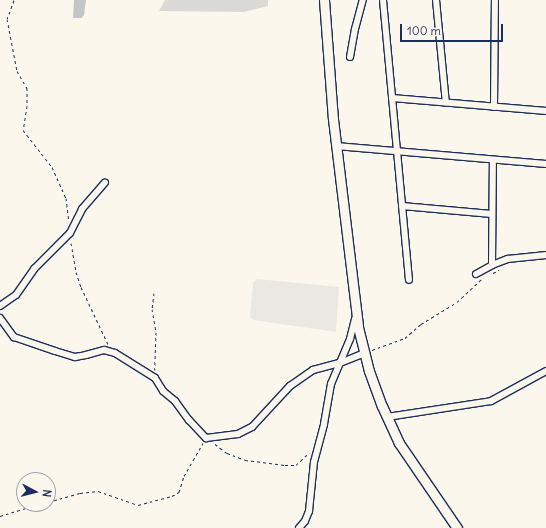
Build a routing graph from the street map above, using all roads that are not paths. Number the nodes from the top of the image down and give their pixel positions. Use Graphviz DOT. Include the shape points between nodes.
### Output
graph roads {
  1 [pos="324,0"];
  2 [pos="364,0"];
  3 [pos="383,0"];
  4 [pos="436,0"];
  5 [pos="495,0"];
  6 [pos="350,57"];
  7 [pos="392,98"];
  8 [pos="446,103"];
  9 [pos="494,107"];
  10 [pos="546,111"];
  11 [pos="336,146"];
  12 [pos="397,151"];
  13 [pos="493,160"];
  14 [pos="546,164"];
  15 [pos="105,183"];
  16 [pos="402,206"];
  17 [pos="492,214"];
  18 [pos="546,255"];
  19 [pos="492,265"];
  20 [pos="476,274"];
  21 [pos="409,280"];
  22 [pos="0,306"];
  23 [pos="356,316"];
  24 [pos="0,318"];
  25 [pos="365,353"];
  26 [pos="340,363"];
  27 [pos="546,371"];
  28 [pos="387,417"];
  29 [pos="299,528"];
  30 [pos="457,528"];
  1 -- 11 [label="street"];
  2 -- 6 [label="street"];
  3 -- 7 [label="street"];
  4 -- 8 [label="street"];
  5 -- 9 [label="street"];
  7 -- 8 [label="street"];
  7 -- 12 [label="street"];
  8 -- 9 [label="street"];
  9 -- 10 [label="street"];
  11 -- 12 [label="street"];
  11 -- 23 [label="street"];
  12 -- 13 [label="street"];
  12 -- 16 [label="street"];
  13 -- 14 [label="street"];
  13 -- 17 [label="street"];
  15 -- 22 [label="street" via="82,209 70,233 34,269 16,295"];
  16 -- 17 [label="street"];
  16 -- 21 [label="street"];
  17 -- 19 [label="street"];
  18 -- 19 [label="street" via="508,259"];
  19 -- 20 [label="street"];
  23 -- 25 [label="street"];
  23 -- 26 [label="street"];
  24 -- 26 [label="street" via="14,337 55,351 75,357 104,350 115,353 155,378 163,391 176,401 206,438 238,434 252,427 290,386 313,370"];
  25 -- 26 [label="street"];
  25 -- 28 [label="street" via="369,371"];
  26 -- 29 [label="street" via="331,384 314,462 309,511"];
  27 -- 28 [label="street" via="491,401"];
  28 -- 30 [label="street" via="403,450"];
}
